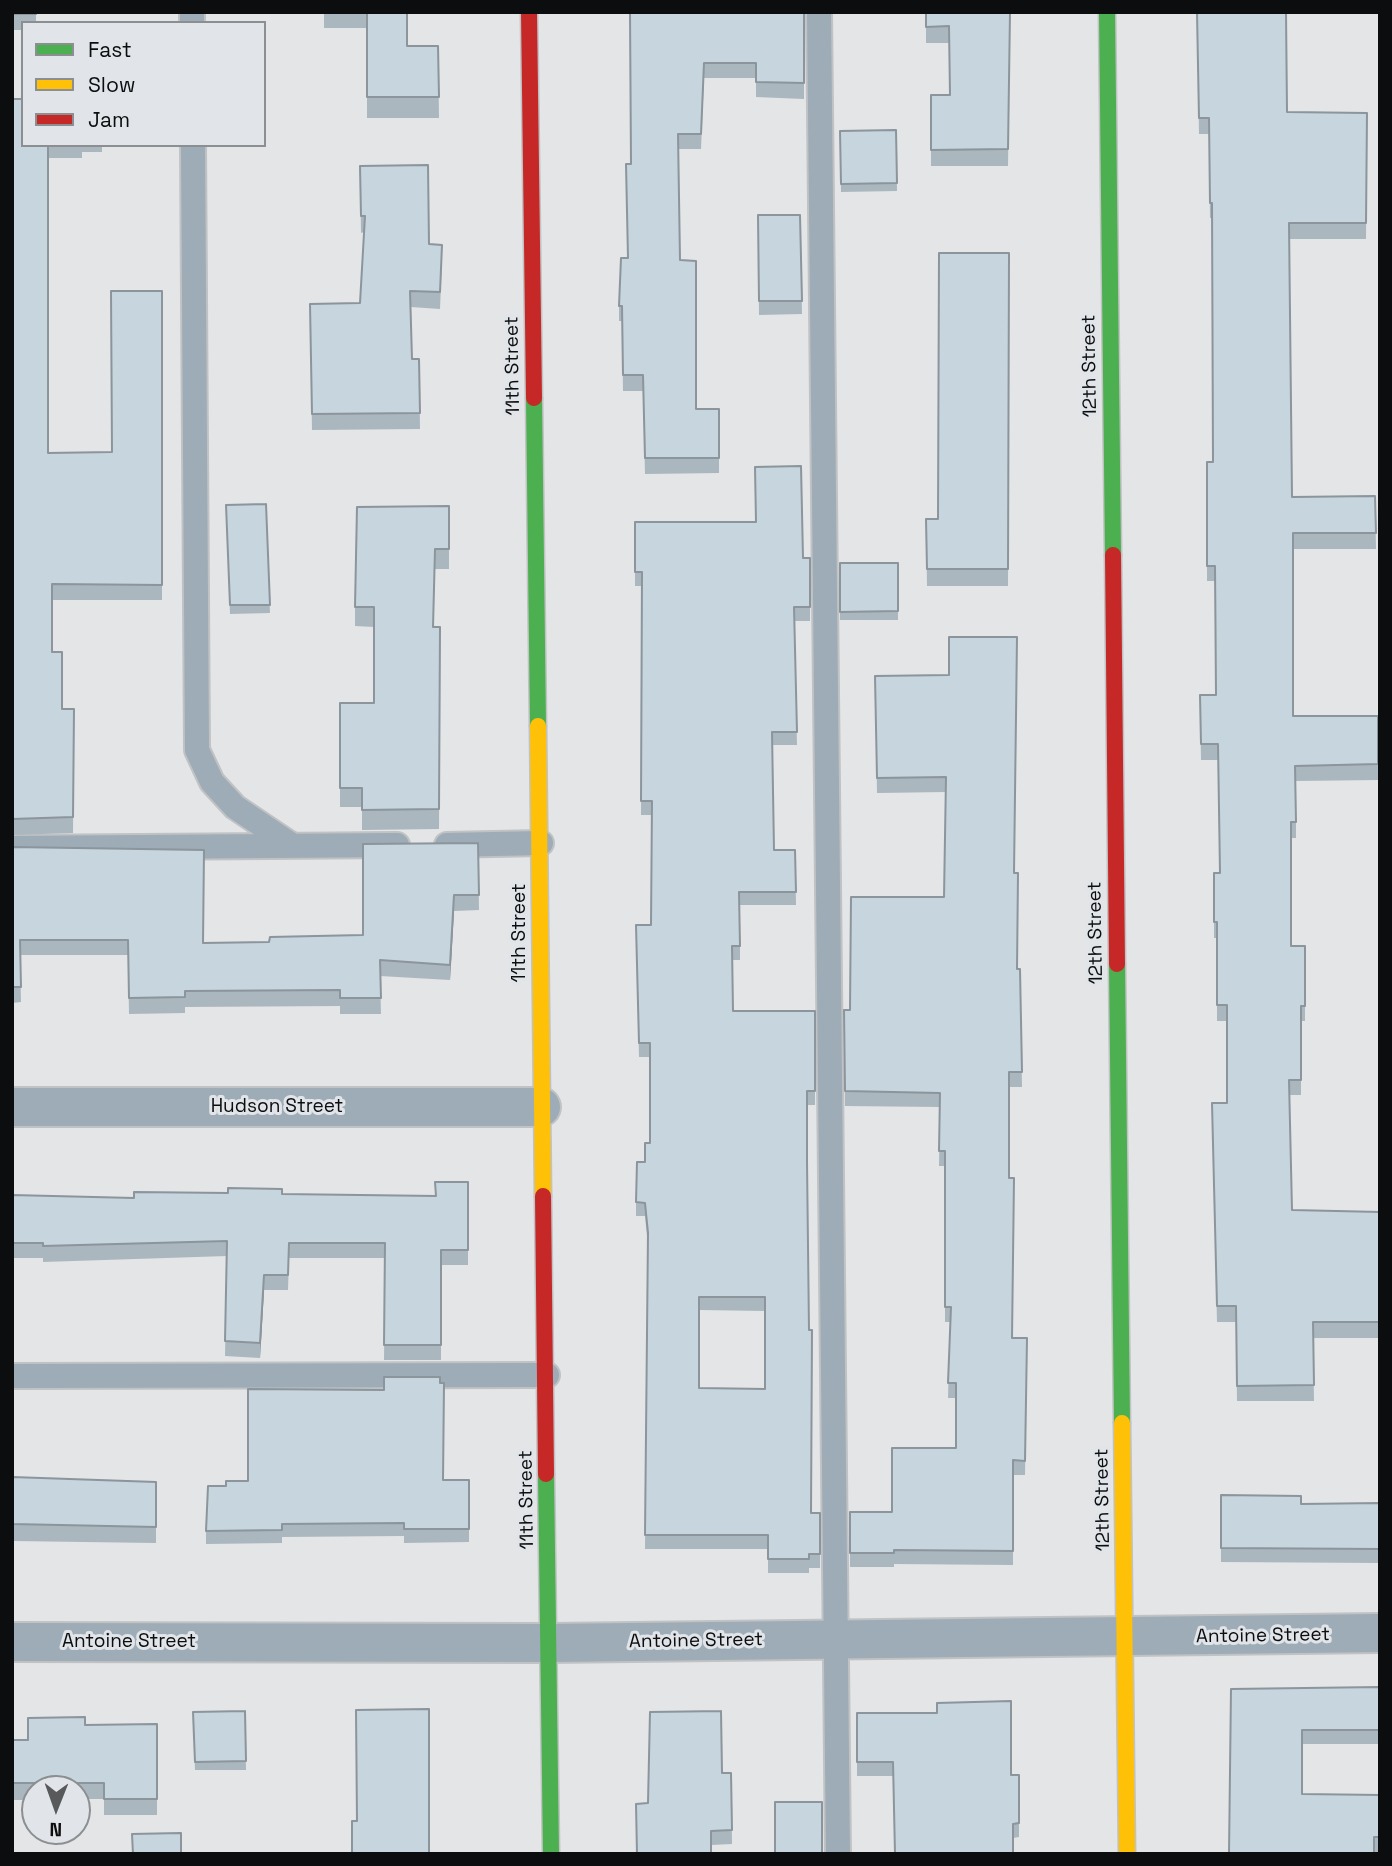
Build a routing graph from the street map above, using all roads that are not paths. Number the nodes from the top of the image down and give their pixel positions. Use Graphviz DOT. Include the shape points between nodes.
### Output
graph roads {
  1 [pos="529,12"];
  2 [pos="819,12"];
  3 [pos="1107,12"];
  4 [pos="193,147"];
  5 [pos="541,843"];
  6 [pos="293,846"];
  7 [pos="12,848"];
  8 [pos="541,1107"];
  9 [pos="12,1108"];
  10 [pos="547,1375"];
  11 [pos="12,1376"];
  12 [pos="1380,1633"];
  13 [pos="1125,1638"];
  14 [pos="835,1640"];
  15 [pos="12,1642"];
  16 [pos="549,1643"];
  17 [pos="551,1854"];
  18 [pos="838,1854"];
  19 [pos="1127,1854"];
  1 -- 5 [label="street, 11th Street"];
  2 -- 14 [label="lane"];
  3 -- 13 [label="street, 12th Street"];
  4 -- 6 [label="lane" via="197,750 212,782 235,807"];
  5 -- 6 [label="lane"];
  5 -- 8 [label="street, 11th Street"];
  6 -- 7 [label="lane"];
  8 -- 9 [label="street, Hudson Street"];
  8 -- 10 [label="street, 11th Street"];
  10 -- 11 [label="lane"];
  10 -- 16 [label="street, 11th Street"];
  12 -- 13 [label="street, Antoine Street"];
  13 -- 14 [label="street, Antoine Street"];
  13 -- 19 [label="street, 12th Street"];
  14 -- 16 [label="street, Antoine Street"];
  14 -- 18 [label="lane"];
  15 -- 16 [label="street, Antoine Street"];
  16 -- 17 [label="street, 11th Street"];
}
